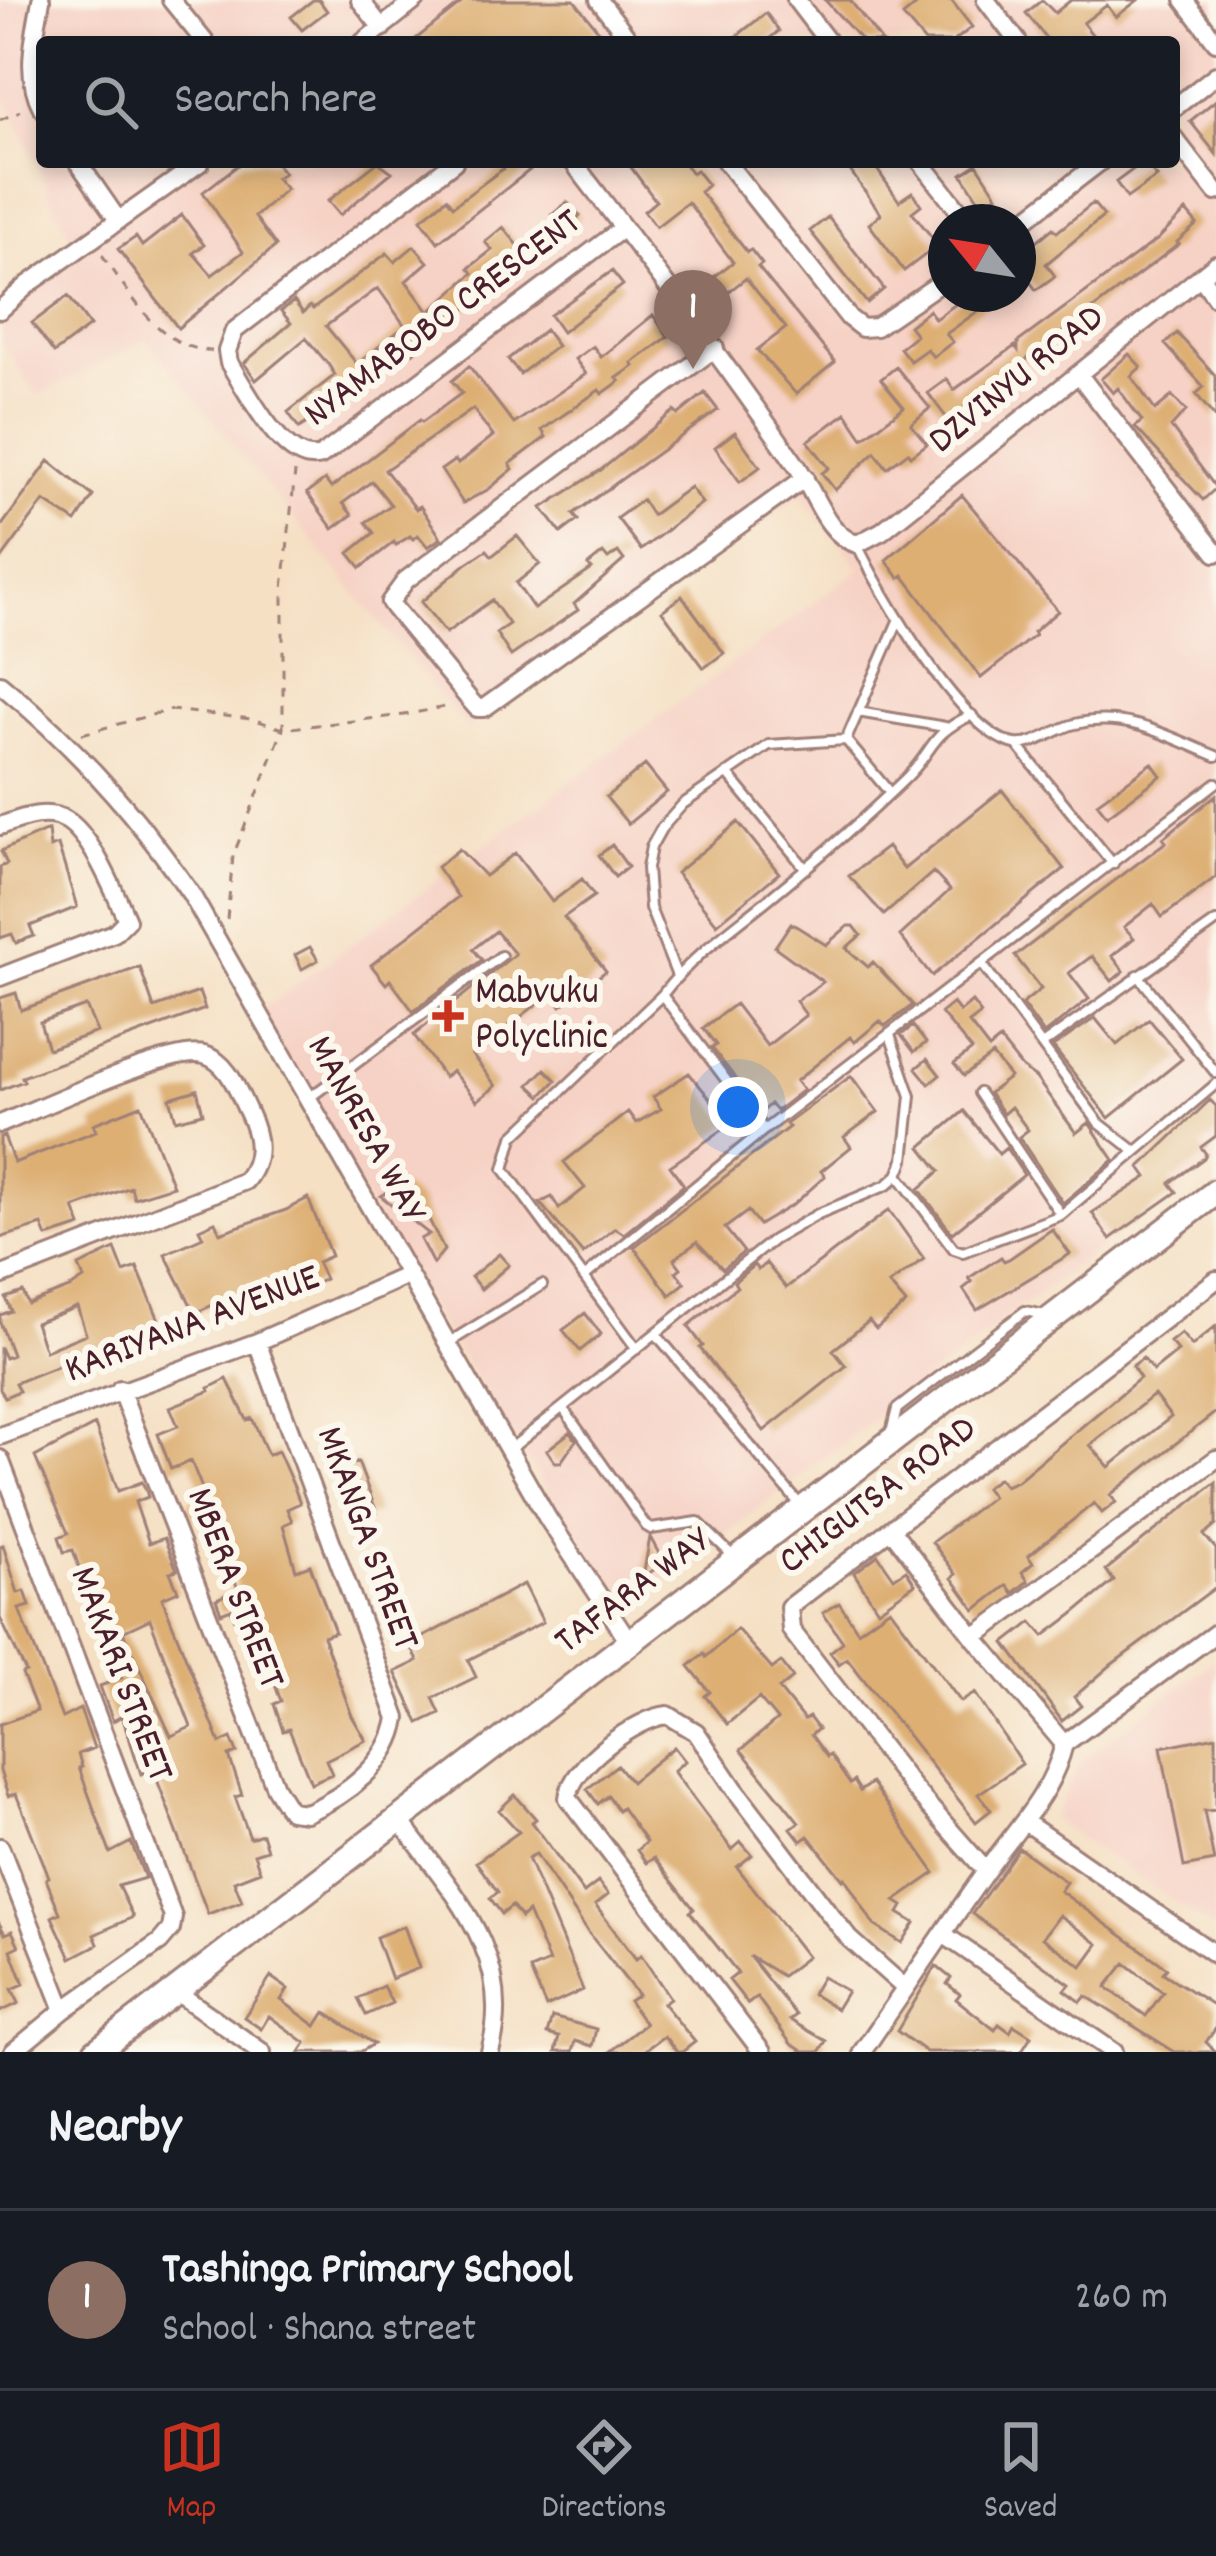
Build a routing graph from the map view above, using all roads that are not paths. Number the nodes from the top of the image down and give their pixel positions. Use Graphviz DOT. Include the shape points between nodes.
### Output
graph roads {
  1 [pos="41,0"];
  2 [pos="171,0"];
  3 [pos="360,0"];
  4 [pos="416,0"];
  5 [pos="599,0"];
  6 [pos="796,0"];
  7 [pos="986,0"];
  8 [pos="1184,0"];
  9 [pos="382,28"];
  10 [pos="200,36"];
  11 [pos="371,36"];
  12 [pos="620,36"];
  13 [pos="823,36"];
  14 [pos="1013,36"];
  15 [pos="1216,42"];
  16 [pos="1216,75"];
  17 [pos="36,85"];
  18 [pos="1180,103"];
  19 [pos="1180,146"];
  20 [pos="82,168"];
  21 [pos="192,168"];
  22 [pos="446,168"];
  23 [pos="577,168"];
  24 [pos="731,168"];
  25 [pos="927,168"];
  26 [pos="1092,168"];
  27 [pos="1216,192"];
  28 [pos="954,204"];
  29 [pos="1036,211"];
  30 [pos="118,220"];
  31 [pos="623,228"];
  32 [pos="1216,264"];
  33 [pos="1201,277"];
  34 [pos="928,291"];
  35 [pos="1216,298"];
  36 [pos="0,310"];
  37 [pos="715,348"];
  38 [pos="1079,375"];
  39 [pos="805,478"];
  40 [pos="857,544"];
  41 [pos="1216,553"];
  42 [pos="898,621"];
  43 [pos="0,684"];
  44 [pos="858,712"];
  45 [pos="972,715"];
  46 [pos="945,727"];
  47 [pos="846,740"];
  48 [pos="1017,745"];
  49 [pos="1216,756"];
  50 [pos="727,773"];
  51 [pos="1216,783"];
  52 [pos="890,793"];
  53 [pos="0,826"];
  54 [pos="1113,864"];
  55 [pos="806,869"];
  56 [pos="1216,922"];
  57 [pos="502,956"];
  58 [pos="982,964"];
  59 [pos="1138,975"];
  60 [pos="677,976"];
  61 [pos="0,977"];
  62 [pos="662,995"];
  63 [pos="890,1034"];
  64 [pos="1042,1046"];
  65 [pos="1216,1073"];
  66 [pos="1216,1084"];
  67 [pos="979,1094"];
  68 [pos="308,1099"];
  69 [pos="0,1124"];
  70 [pos="764,1130"];
  71 [pos="1135,1150"];
  72 [pos="898,1175"];
  73 [pos="1216,1192"];
  74 [pos="1061,1215"];
  75 [pos="408,1275"];
  76 [pos="0,1276"];
  77 [pos="584,1277"];
  78 [pos="1216,1280"];
  79 [pos="542,1286"];
  80 [pos="656,1334"];
  81 [pos="256,1342"];
  82 [pos="447,1344"];
  83 [pos="637,1349"];
  84 [pos="120,1389"];
  85 [pos="563,1408"];
  86 [pos="0,1436"];
  87 [pos="508,1451"];
  88 [pos="0,1459"];
  89 [pos="1216,1459"];
  90 [pos="803,1508"];
  91 [pos="891,1529"];
  92 [pos="736,1559"];
  93 [pos="1216,1633"];
  94 [pos="974,1637"];
  95 [pos="629,1641"];
  96 [pos="1064,1744"];
  97 [pos="290,1811"];
  98 [pos="398,1818"];
  99 [pos="1025,1822"];
  100 [pos="0,1846"];
  101 [pos="986,1871"];
  102 [pos="943,1934"];
  103 [pos="1216,1955"];
  104 [pos="904,1988"];
  105 [pos="175,1991"];
  106 [pos="64,2010"];
  107 [pos="754,2051"];
  108 [pos="865,2051"];
  109 [pos="13,2052"];
  110 [pos="96,2052"];
  111 [pos="262,2052"];
  112 [pos="490,2052"];
  113 [pos="1114,2052"];
  1 -- 17 [label="street"];
  2 -- 10 [label="street"];
  3 -- 9 [label="street"];
  4 -- 9 [label="street"];
  5 -- 12 [label="street"];
  6 -- 13 [label="street"];
  7 -- 14 [label="street"];
  8 -- 15 [label="street"];
  9 -- 11 [label="street"];
  16 -- 18 [label="street"];
  19 -- 27 [label="street"];
  20 -- 30 [label="street"];
  21 -- 30 [label="street"];
  22 -- 31 [label="street, NYAMABOBO CRESCENT" via="233,331 229,363 277,436 300,456 320,456"];
  23 -- 31 [label="street"];
  24 -- 34 [label="street" via="855,323 876,327"];
  25 -- 28 [label="street"];
  26 -- 29 [label="street"];
  30 -- 36 [label="street"];
  31 -- 37 [label="street"];
  32 -- 33 [label="street, DZVINYU ROAD"];
  33 -- 35 [label="street"];
  33 -- 38 [label="street, DZVINYU ROAD"];
  37 -- 39 [label="street"];
  37 -- 39 [label="street" via="395,591 394,609 480,709"];
  38 -- 40 [label="street, DZVINYU ROAD"];
  38 -- 41 [label="street"];
  39 -- 40 [label="street" via="839,535"];
  40 -- 42 [label="lane"];
  42 -- 44 [label="lane"];
  42 -- 45 [label="lane"];
  43 -- 68 [label="street, MANRESA WAY" via="119,799 172,866"];
  44 -- 46 [label="lane"];
  44 -- 47 [label="lane"];
  45 -- 46 [label="lane"];
  45 -- 48 [label="lane"];
  46 -- 52 [label="lane"];
  47 -- 50 [label="lane" via="769,745"];
  47 -- 52 [label="lane"];
  48 -- 49 [label="lane" via="1070,725 1120,720"];
  48 -- 54 [label="lane"];
  50 -- 55 [label="lane"];
  50 -- 60 [label="lane" via="683,803 651,847 650,908"];
  51 -- 54 [label="lane"];
  52 -- 55 [label="lane"];
  53 -- 61 [label="street" via="32,814 66,820 96,855 126,923"];
  54 -- 58 [label="lane"];
  55 -- 60 [label="lane"];
  56 -- 59 [label="lane"];
  57 -- 68 [label="lane"];
  58 -- 63 [label="lane"];
  58 -- 64 [label="lane"];
  59 -- 64 [label="lane"];
  59 -- 65 [label="lane"];
  60 -- 62 [label="lane"];
  62 -- 70 [label="lane"];
  62 -- 77 [label="lane" via="513,1137 506,1154 504,1169"];
  63 -- 70 [label="lane"];
  63 -- 72 [label="lane" via="911,1096"];
  64 -- 71 [label="lane" via="1099,1123"];
  66 -- 71 [label="lane"];
  67 -- 74 [label="lane"];
  68 -- 75 [label="street, MANRESA WAY"];
  69 -- 76 [label="street" via="171,1057 204,1055 227,1071 259,1133 257,1167 245,1181"];
  70 -- 77 [label="lane"];
  71 -- 74 [label="lane"];
  72 -- 74 [label="lane" via="963,1252"];
  72 -- 80 [label="lane" via="773,1240"];
  73 -- 90 [label="street, TAFARA WAY"];
  75 -- 81 [label="street, KARIYANA AVENUE"];
  75 -- 82 [label="street, MANRESA WAY"];
  77 -- 83 [label="lane"];
  78 -- 91 [label="street, CHIGUTSA ROAD"];
  79 -- 82 [label="lane"];
  80 -- 83 [label="lane"];
  80 -- 90 [label="lane"];
  81 -- 84 [label="street, KARIYANA AVENUE"];
  81 -- 97 [label="street, MKANGA STREET" via="397,1718 381,1759 316,1809"];
  82 -- 87 [label="street, MANRESA WAY"];
  83 -- 85 [label="lane"];
  84 -- 86 [label="street, KARIYANA AVENUE"];
  84 -- 97 [label="street, MBERA STREET"];
  85 -- 87 [label="lane"];
  85 -- 92 [label="lane" via="646,1526 698,1522"];
  87 -- 95 [label="street, MANRESA WAY"];
  88 -- 106 [label="street, MAKARI STREET" via="173,1917 160,1942"];
  89 -- 94 [label="street"];
  90 -- 92 [label="street, TAFARA WAY"];
  91 -- 94 [label="street"];
  91 -- 101 [label="street, CHIGUTSA ROAD" via="791,1603 788,1620"];
  92 -- 95 [label="street, TAFARA WAY"];
  93 -- 96 [label="street"];
  94 -- 96 [label="street"];
  95 -- 98 [label="street, TAFARA WAY"];
  96 -- 99 [label="street"];
  98 -- 105 [label="street, TAFARA WAY"];
  98 -- 112 [label="street" via="487,1953 497,1987"];
  99 -- 101 [label="street"];
  99 -- 103 [label="street"];
  100 -- 106 [label="street"];
  101 -- 102 [label="street"];
  102 -- 104 [label="street"];
  102 -- 113 [label="street"];
  104 -- 107 [label="street" via="850,1939 696,1732 668,1715 652,1718 587,1761 568,1798"];
  104 -- 108 [label="street"];
  105 -- 110 [label="street, TAFARA WAY"];
  105 -- 111 [label="street"];
  106 -- 109 [label="street"];
}
